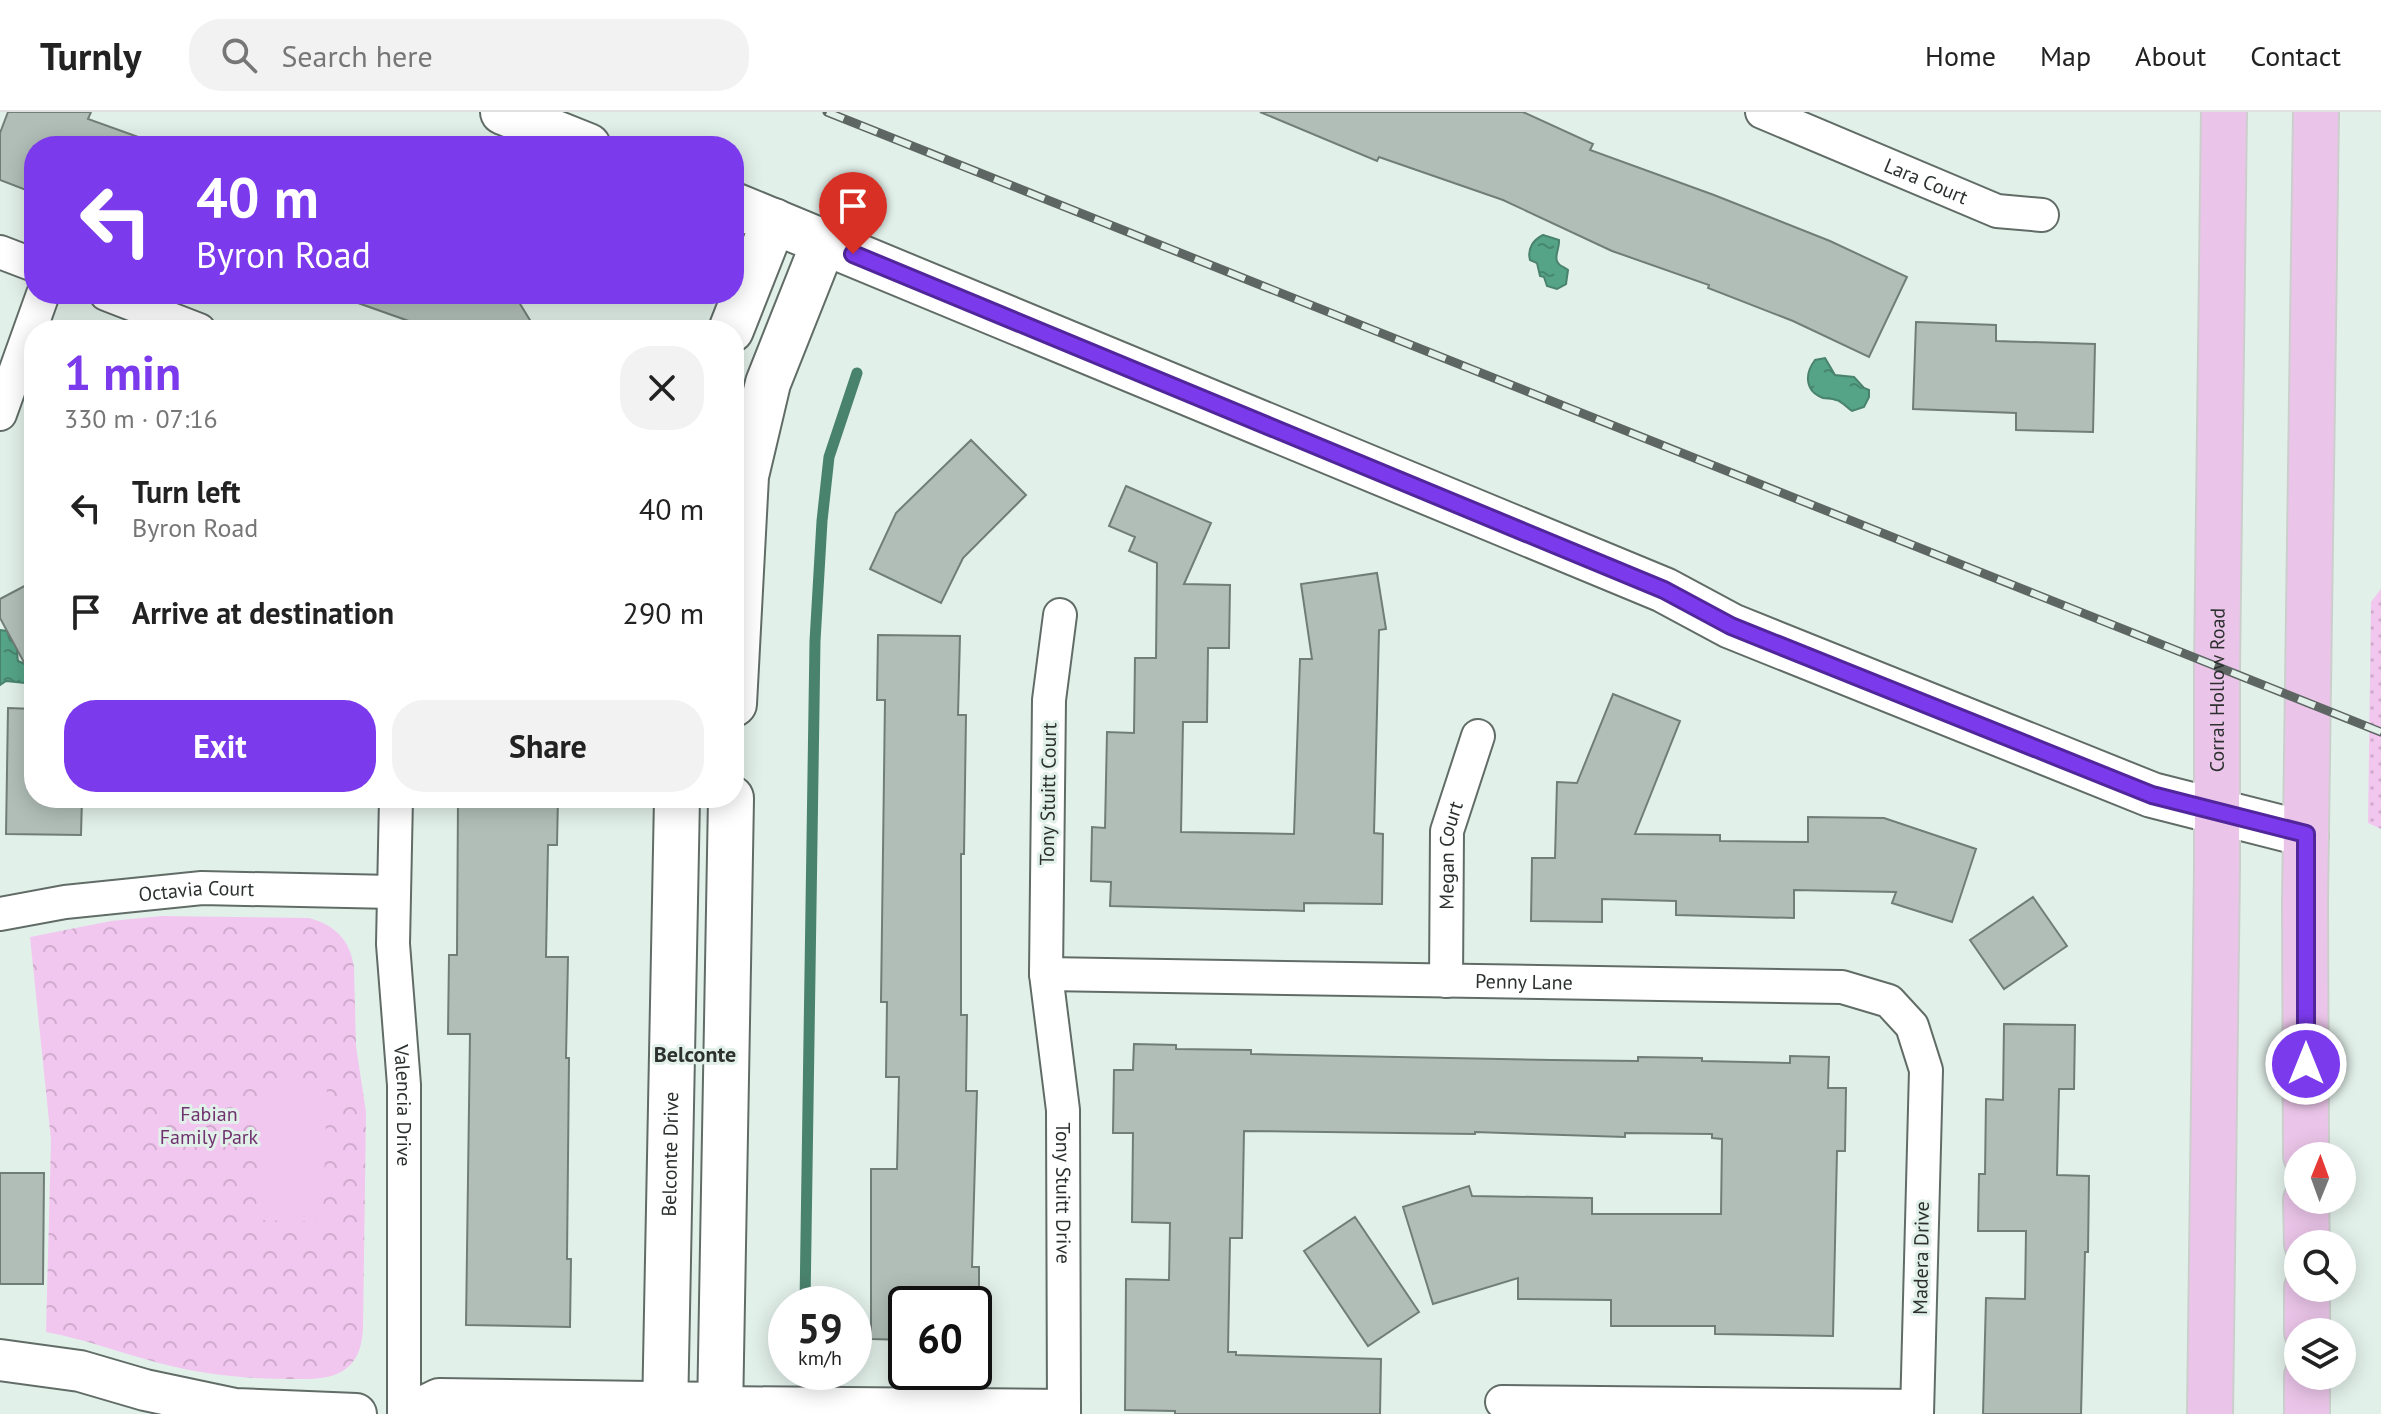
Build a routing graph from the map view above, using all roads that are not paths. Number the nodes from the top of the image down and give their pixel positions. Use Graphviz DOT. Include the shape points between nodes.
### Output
graph roads {
  1 [pos="503,112"];
  2 [pos="1762,112"];
  3 [pos="2224,112"];
  4 [pos="2316,112"];
  5 [pos="1818,122"];
  6 [pos="563,136"];
  7 [pos="744,209"];
  8 [pos="2042,215"];
  9 [pos="774,221"];
  10 [pos="824,242"];
  11 [pos="0,252"];
  12 [pos="24,261"];
  13 [pos="744,297"];
  14 [pos="132,304"];
  15 [pos="173,320"];
  16 [pos="24,347"];
  17 [pos="0,414"];
  18 [pos="744,514"];
  19 [pos="1060,615"];
  20 [pos="1478,736"];
  21 [pos="396,808"];
  22 [pos="677,808"];
  23 [pos="731,808"];
  24 [pos="2217,813"];
  25 [pos="2306,834"];
  26 [pos="393,892"];
  27 [pos="0,914"];
  28 [pos="1046,974"];
  29 [pos="1446,981"];
  30 [pos="1925,1101"];
  31 [pos="2306,1142"];
  32 [pos="0,1360"];
  33 [pos="2307,1390"];
  34 [pos="1502,1402"];
  35 [pos="666,1408"];
  36 [pos="720,1408"];
  37 [pos="1064,1410"];
  38 [pos="1917,1410"];
  39 [pos="356,1414"];
  40 [pos="406,1414"];
  41 [pos="2210,1414"];
  42 [pos="2307,1414"];
  1 -- 6 [label="main road"];
  2 -- 5 [label="street, Lara Court"];
  3 -- 24 [label="main road, Corral Hollow Road"];
  4 -- 25 [label="main road"];
  5 -- 8 [label="street, Lara Court" via="1997,211"];
  7 -- 9 [label="main road"];
  9 -- 10 [label="main road"];
  9 -- 13 [label="main road"];
  10 -- 18 [label="main road" via="768,383 746,476"];
  10 -- 24 [label="main road" via="1664,590 1731,626 2152,795"];
  11 -- 12 [label="street"];
  14 -- 15 [label="street"];
  16 -- 17 [label="street"];
  19 -- 28 [label="street, Tony Stuitt Court" via="1049,700"];
  20 -- 29 [label="street, Megan Court" via="1447,831"];
  21 -- 26 [label="street, Valencia Drive"];
  22 -- 35 [label="main road, Belconte Drive"];
  23 -- 36 [label="main road"];
  24 -- 25 [label="main road"];
  24 -- 41 [label="main road, Corral Hollow Road"];
  25 -- 31 [label="main road"];
  26 -- 27 [label="street, Octavia Court" via="202,888"];
  26 -- 40 [label="street, Valencia Drive" via="404,1085"];
  28 -- 29 [label="street, Penny Lane"];
  28 -- 37 [label="street, Tony Stuitt Drive" via="1063,1110"];
  29 -- 30 [label="street, Penny Lane" via="1842,987 1889,1001 1912,1026 1926,1070"];
  30 -- 38 [label="street, Madera Drive"];
  32 -- 39 [label="street" via="80,1371 235,1409"];
  33 -- 42 [label="main road"];
  34 -- 38 [label="street"];
  35 -- 36 [label="street"];
  35 -- 40 [label="street" via="439,1399"];
  36 -- 37 [label="street"];
}
